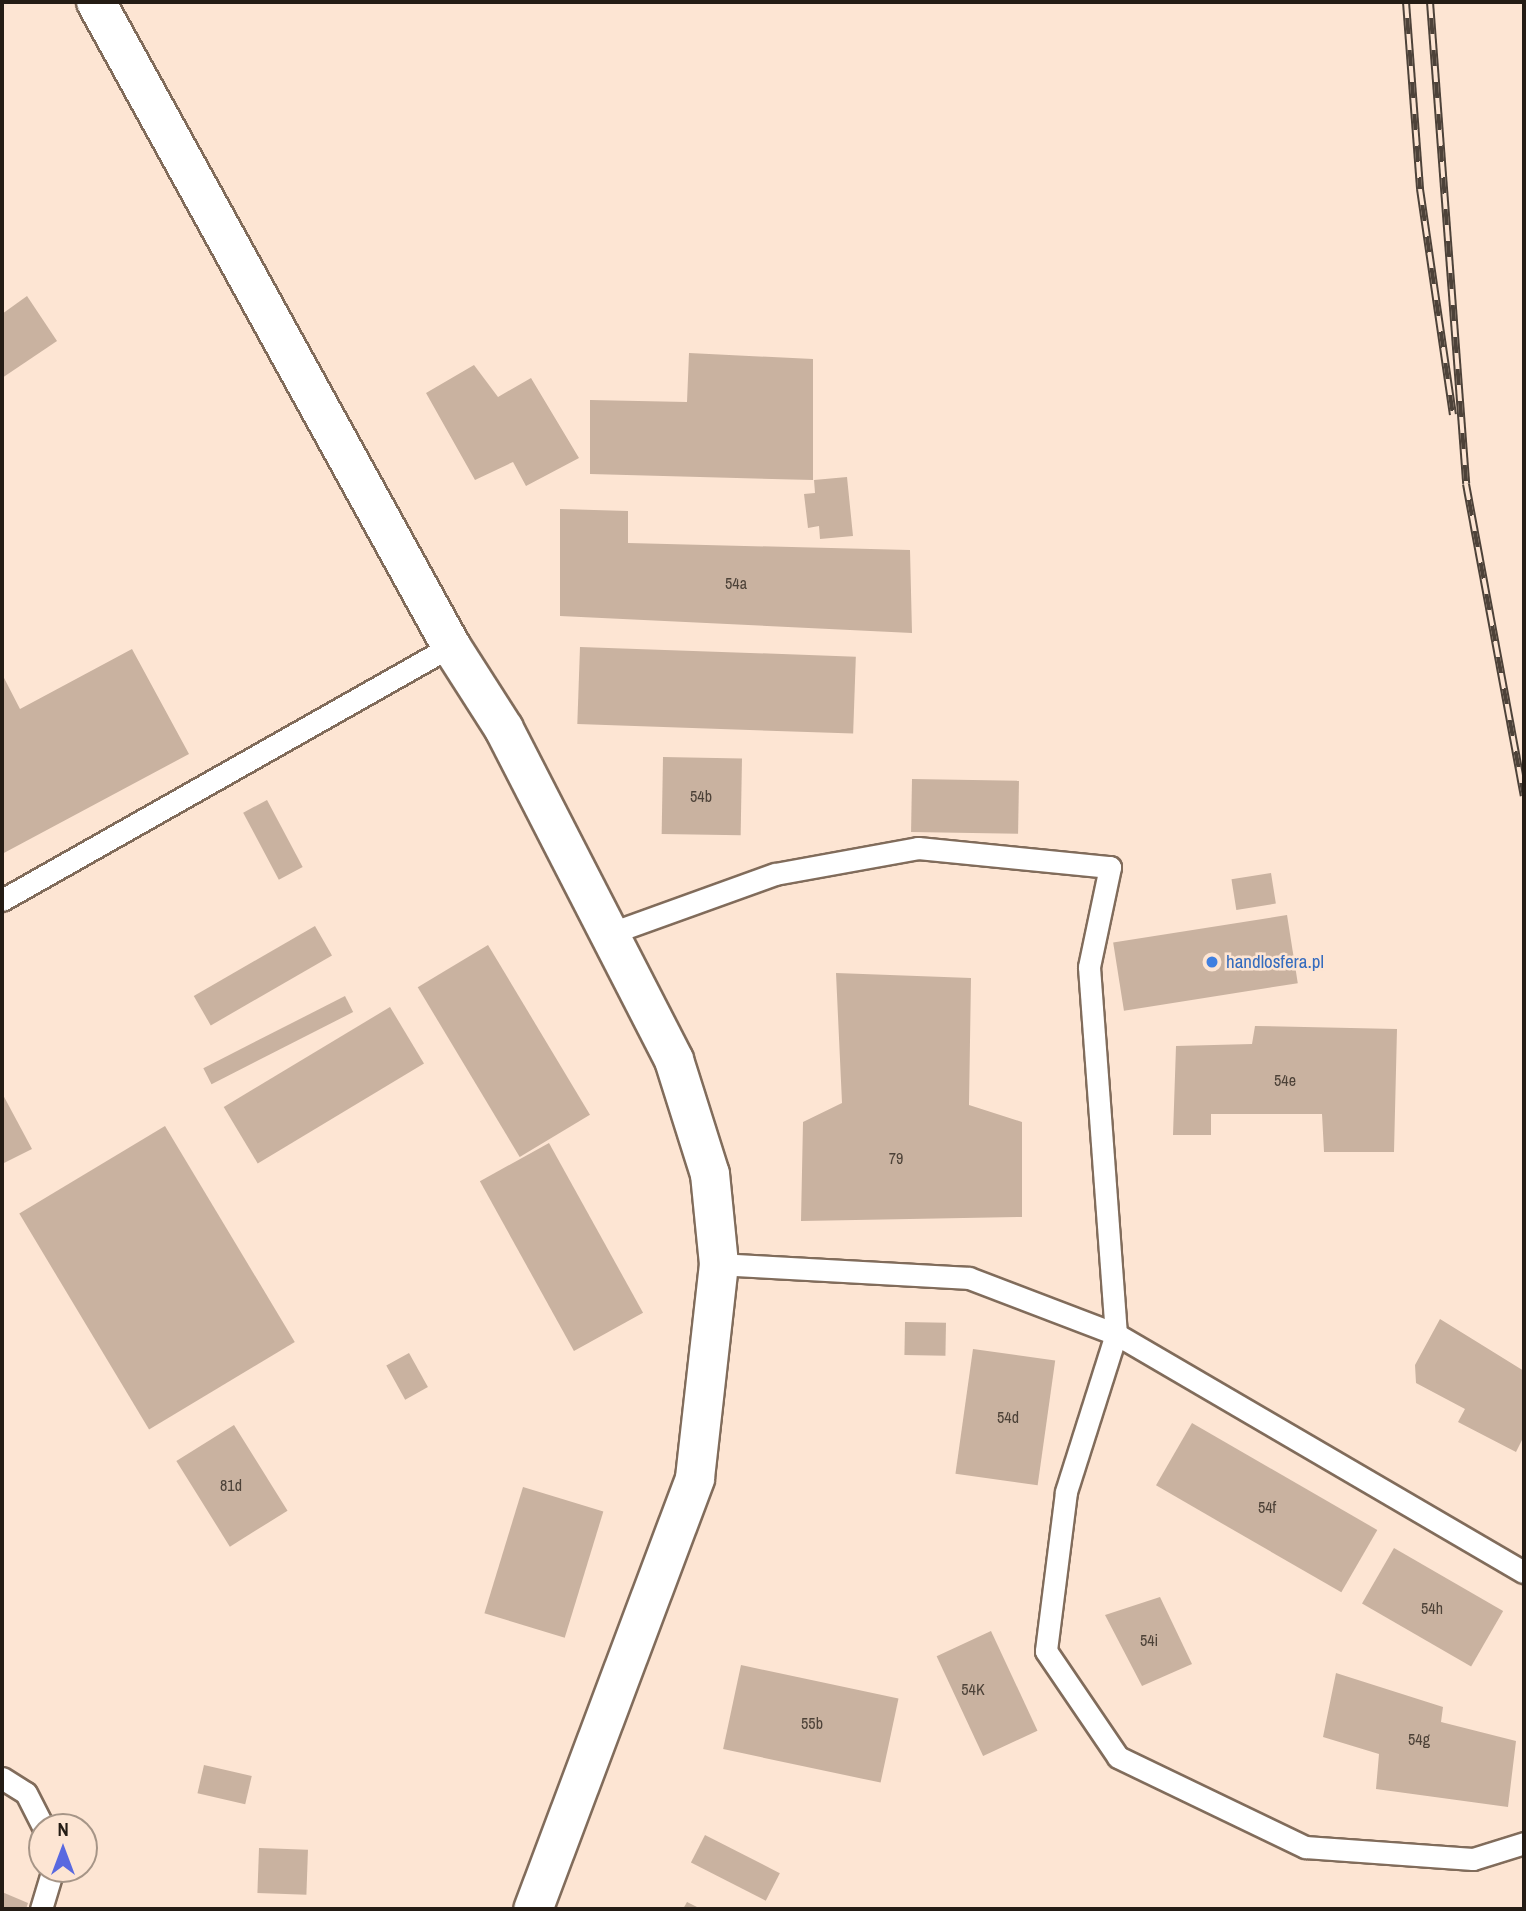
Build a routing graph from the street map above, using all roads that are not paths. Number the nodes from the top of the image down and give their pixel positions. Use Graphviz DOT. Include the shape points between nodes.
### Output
graph roads {
  1 [pos="96,2"];
  2 [pos="451,646"];
  3 [pos="2,900"];
  4 [pos="611,933"];
  5 [pos="719,1264"];
  6 [pos="1116,1334"];
  7 [pos="1524,1572"];
  8 [pos="2,1778"];
  9 [pos="36,1813"];
  10 [pos="1524,1843"];
  11 [pos="48,1883"];
  12 [pos="41,1909"];
  13 [pos="533,1909"];
  1 -- 2 [label="street"];
  2 -- 3 [label="lane"];
  2 -- 4 [label="street" via="504,729"];
  4 -- 5 [label="street" via="674,1060 710,1174"];
  4 -- 6 [label="lane" via="775,874 918,848 1110,867 1089,967"];
  5 -- 6 [label="lane" via="969,1278"];
  5 -- 13 [label="street" via="695,1479"];
  6 -- 7 [label="lane"];
  6 -- 10 [label="lane" via="1066,1492 1046,1651 1118,1757 1305,1847 1473,1858"];
  8 -- 9 [label="lane" via="26,1793"];
  11 -- 12 [label="lane"];
}
